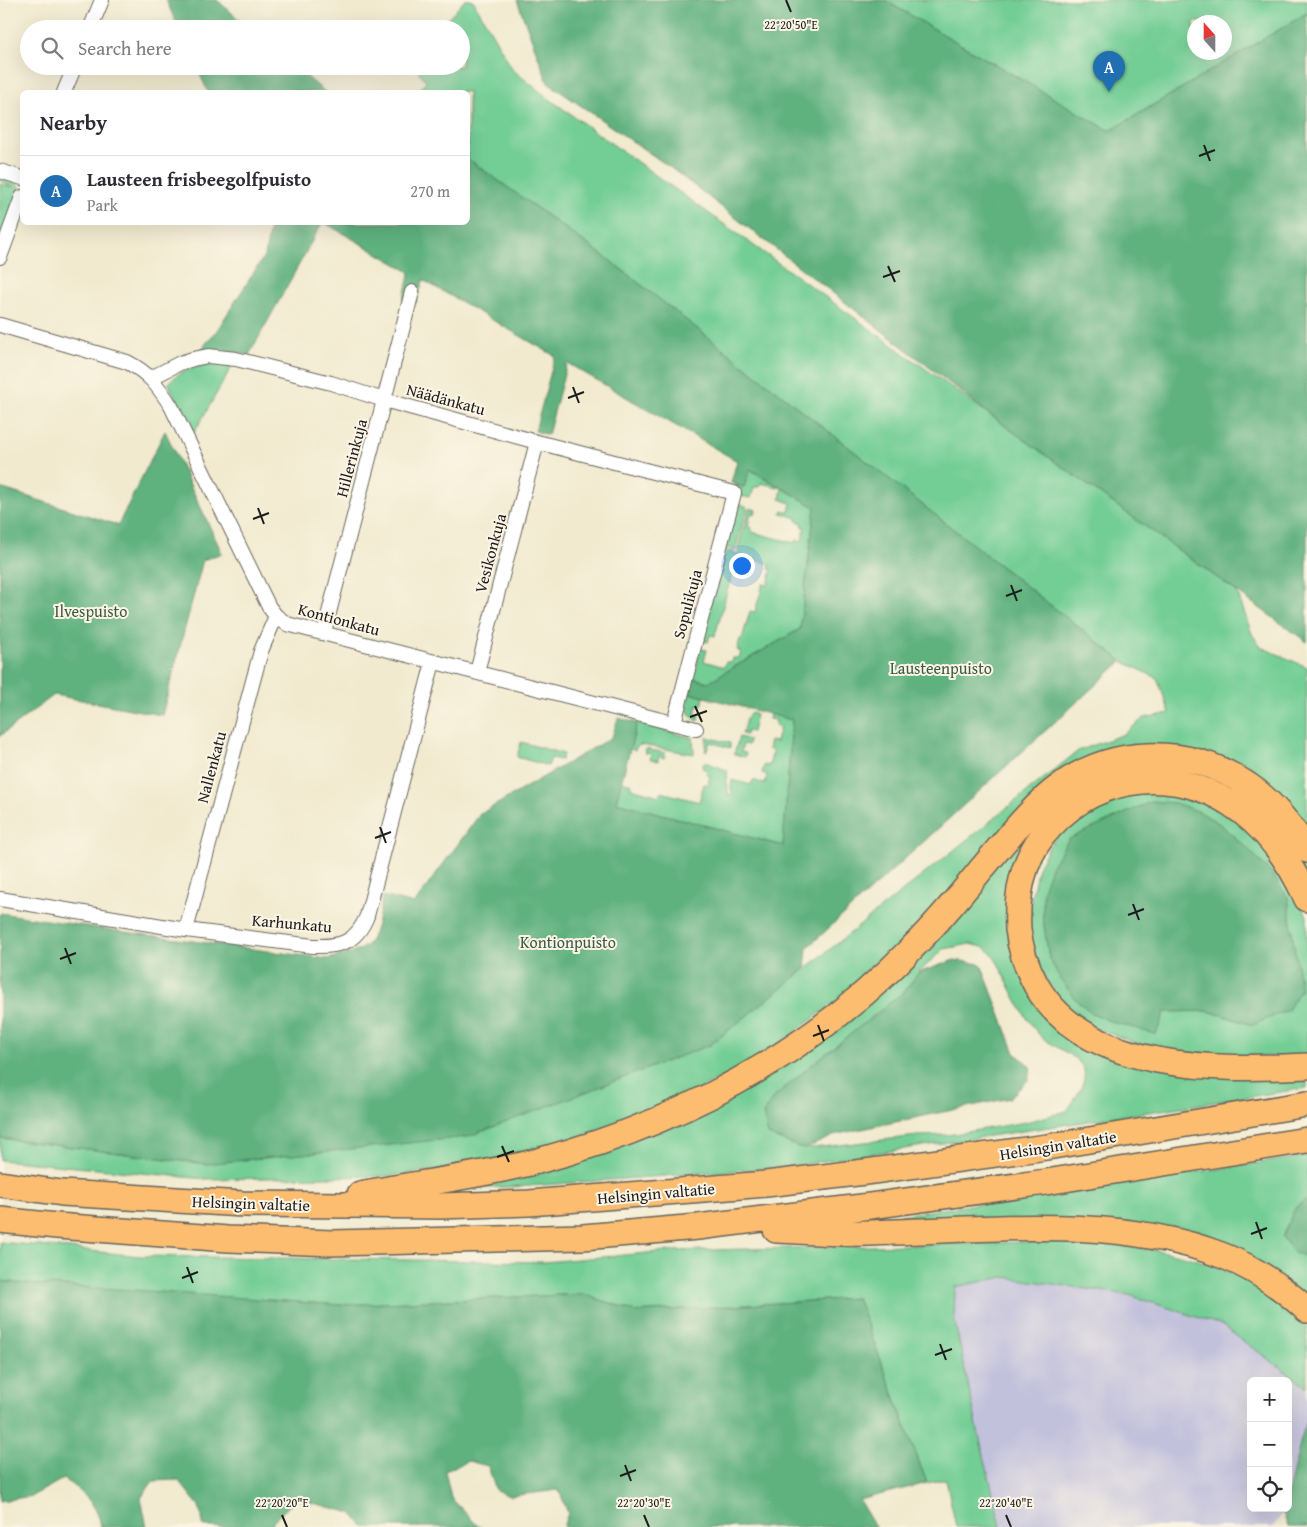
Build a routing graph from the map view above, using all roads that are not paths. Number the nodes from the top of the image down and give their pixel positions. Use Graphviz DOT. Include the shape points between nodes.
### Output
graph roads {
  1 [pos="102,0"];
  2 [pos="94,20"];
  3 [pos="71,75"];
  4 [pos="65,90"];
  5 [pos="0,171"];
  6 [pos="20,177"];
  7 [pos="20,202"];
  8 [pos="0,257"];
  9 [pos="412,292"];
  10 [pos="0,325"];
  11 [pos="151,378"];
  12 [pos="384,400"];
  13 [pos="537,442"];
  14 [pos="734,493"];
  15 [pos="276,616"];
  16 [pos="324,632"];
  17 [pos="433,662"];
  18 [pos="477,672"];
  19 [pos="674,723"];
  20 [pos="696,729"];
  21 [pos="1307,850"];
  22 [pos="0,899"];
  23 [pos="1307,899"];
  24 [pos="186,930"];
  25 [pos="1307,1066"];
  26 [pos="1307,1104"];
  27 [pos="1307,1140"];
  28 [pos="0,1184"];
  29 [pos="297,1204"];
  30 [pos="0,1220"];
  31 [pos="698,1227"];
  32 [pos="1307,1310"];
  1 -- 2 [label="street"];
  3 -- 4 [label="street"];
  5 -- 6 [label="street"];
  7 -- 8 [label="street"];
  9 -- 12 [label="street, Hillerinkuja"];
  10 -- 11 [label="street, Kontionkatu" via="127,362"];
  11 -- 12 [label="street, Näädänkatu" via="193,359 222,357 331,383"];
  11 -- 15 [label="street, Kontionkatu" via="171,406"];
  12 -- 13 [label="street, Näädänkatu"];
  12 -- 16 [label="street, Hillerinkuja"];
  13 -- 14 [label="street, Näädänkatu"];
  13 -- 18 [label="street, Vesikonkuja"];
  14 -- 19 [label="street, Sopulikuja"];
  15 -- 16 [label="street, Kontionkatu" via="287,624"];
  15 -- 24 [label="street, Nallenkatu" via="261,650"];
  16 -- 17 [label="street, Kontionkatu"];
  17 -- 18 [label="street, Kontionkatu"];
  17 -- 24 [label="street, Karhunkatu" via="367,916 353,938 328,946"];
  18 -- 19 [label="street, Kontionkatu"];
  19 -- 20 [label="street, Kontionkatu"];
  21 -- 29 [label="highway" via="1268,801 1248,785 1209,765 1183,757 1159,755 1098,765 1064,782 1033,809 946,913 875,984 840,1015 760,1069 660,1119 538,1161"];
  22 -- 24 [label="street, Karhunkatu"];
  23 -- 25 [label="highway" via="1275,845 1242,811 1192,786 1149,780 1098,791 1051,826 1027,863 1020,891 1018,923 1028,968 1042,996 1065,1020 1093,1039 1134,1055 1183,1064 1252,1068"];
  26 -- 29 [label="highway, Helsingin valtatie" via="1048,1147 766,1184 529,1203 440,1206"];
  27 -- 31 [label="highway, Helsingin valtatie" via="1046,1182"];
  28 -- 29 [label="highway, Helsingin valtatie" via="62,1193 243,1204"];
  30 -- 31 [label="highway, Helsingin valtatie" via="218,1238 333,1243 583,1237"];
  31 -- 32 [label="highway" via="869,1233 1080,1229 1150,1236 1184,1243 1230,1259 1281,1288"];
}
